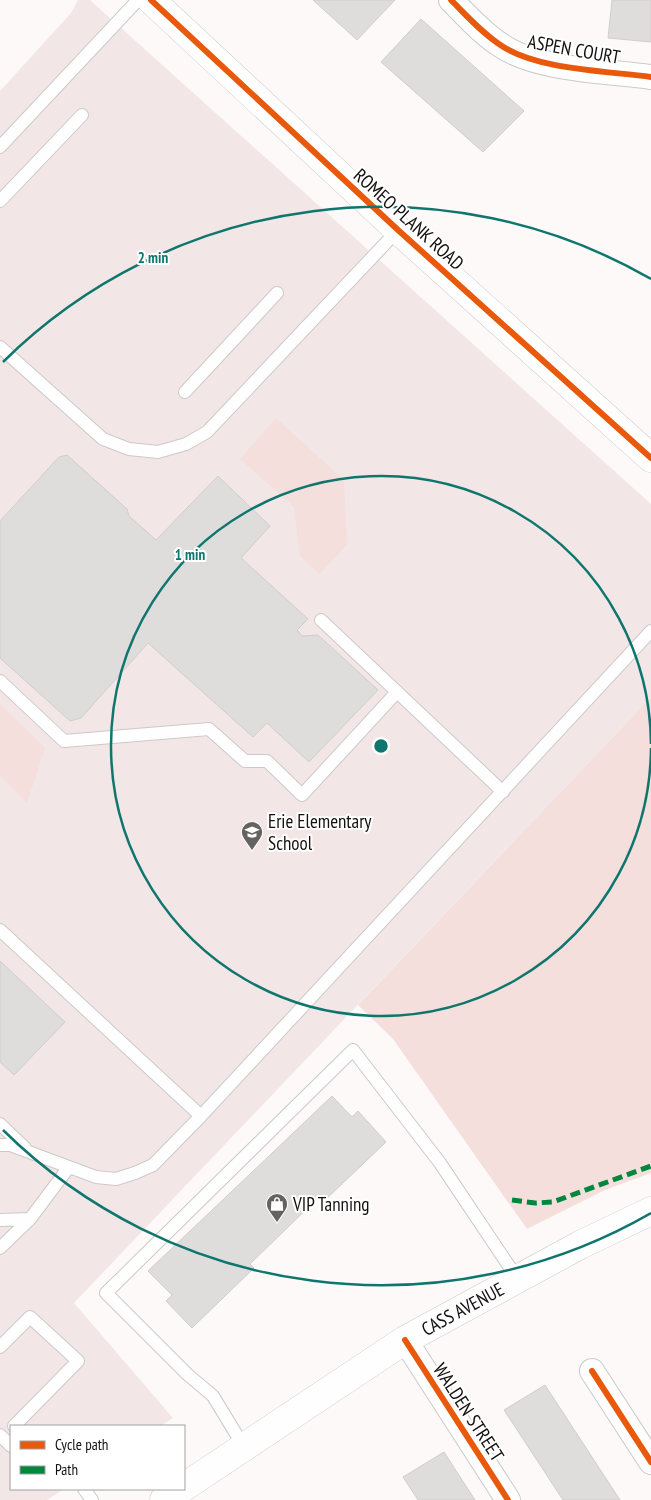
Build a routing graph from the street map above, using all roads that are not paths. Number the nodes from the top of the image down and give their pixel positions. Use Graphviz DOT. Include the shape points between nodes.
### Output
graph roads {
  1 [pos="138,0"];
  2 [pos="151,0"];
  3 [pos="451,0"];
  4 [pos="651,77"];
  5 [pos="82,115"];
  6 [pos="0,148"];
  7 [pos="0,201"];
  8 [pos="398,230"];
  9 [pos="277,293"];
  10 [pos="0,347"];
  11 [pos="185,392"];
  12 [pos="651,458"];
  13 [pos="321,620"];
  14 [pos="651,631"];
  15 [pos="0,682"];
  16 [pos="397,692"];
  17 [pos="503,792"];
  18 [pos="0,930"];
  19 [pos="202,1116"];
  20 [pos="0,1124"];
  21 [pos="0,1145"];
  22 [pos="31,1153"];
  23 [pos="69,1168"];
  24 [pos="651,1211"];
  25 [pos="30,1219"];
  26 [pos="0,1220"];
  27 [pos="0,1248"];
  28 [pos="517,1278"];
  29 [pos="405,1340"];
  30 [pos="0,1347"];
  31 [pos="592,1371"];
  32 [pos="15,1425"];
  33 [pos="244,1447"];
  34 [pos="651,1462"];
  35 [pos="185,1487"];
  36 [pos="180,1490"];
  37 [pos="164,1500"];
  38 [pos="508,1500"];
  1 -- 6 [label="lane"];
  2 -- 8 [label="street, ROMEO PLANK ROAD"];
  3 -- 4 [label="street, ASPEN COURT" via="487,34 518,55 548,64"];
  5 -- 7 [label="lane"];
  8 -- 10 [label="lane" via="207,432 186,444 158,452 129,449 103,439"];
  8 -- 12 [label="street, ROMEO PLANK ROAD"];
  9 -- 11 [label="lane"];
  13 -- 16 [label="lane"];
  14 -- 17 [label="lane"];
  15 -- 16 [label="lane" via="64,741 209,729 245,761 267,761 302,795"];
  16 -- 17 [label="lane"];
  17 -- 19 [label="lane"];
  18 -- 19 [label="lane"];
  19 -- 23 [label="lane" via="153,1165 135,1174 116,1179 96,1177"];
  20 -- 22 [label="lane"];
  21 -- 22 [label="lane"];
  22 -- 23 [label="lane"];
  23 -- 25 [label="lane"];
  24 -- 28 [label="street, CASS AVENUE"];
  25 -- 26 [label="lane"];
  25 -- 27 [label="lane"];
  28 -- 29 [label="street, CASS AVENUE"];
  28 -- 33 [label="lane" via="440,1163 352,1050 106,1293 213,1396"];
  29 -- 33 [label="street, CASS AVENUE"];
  29 -- 38 [label="street, WALDEN STREET"];
  30 -- 32 [label="lane" via="30,1317 78,1361"];
  31 -- 34 [label="street"];
  33 -- 35 [label="street, CASS AVENUE"];
  36 -- 37 [label="street, CASS AVENUE"];
}
